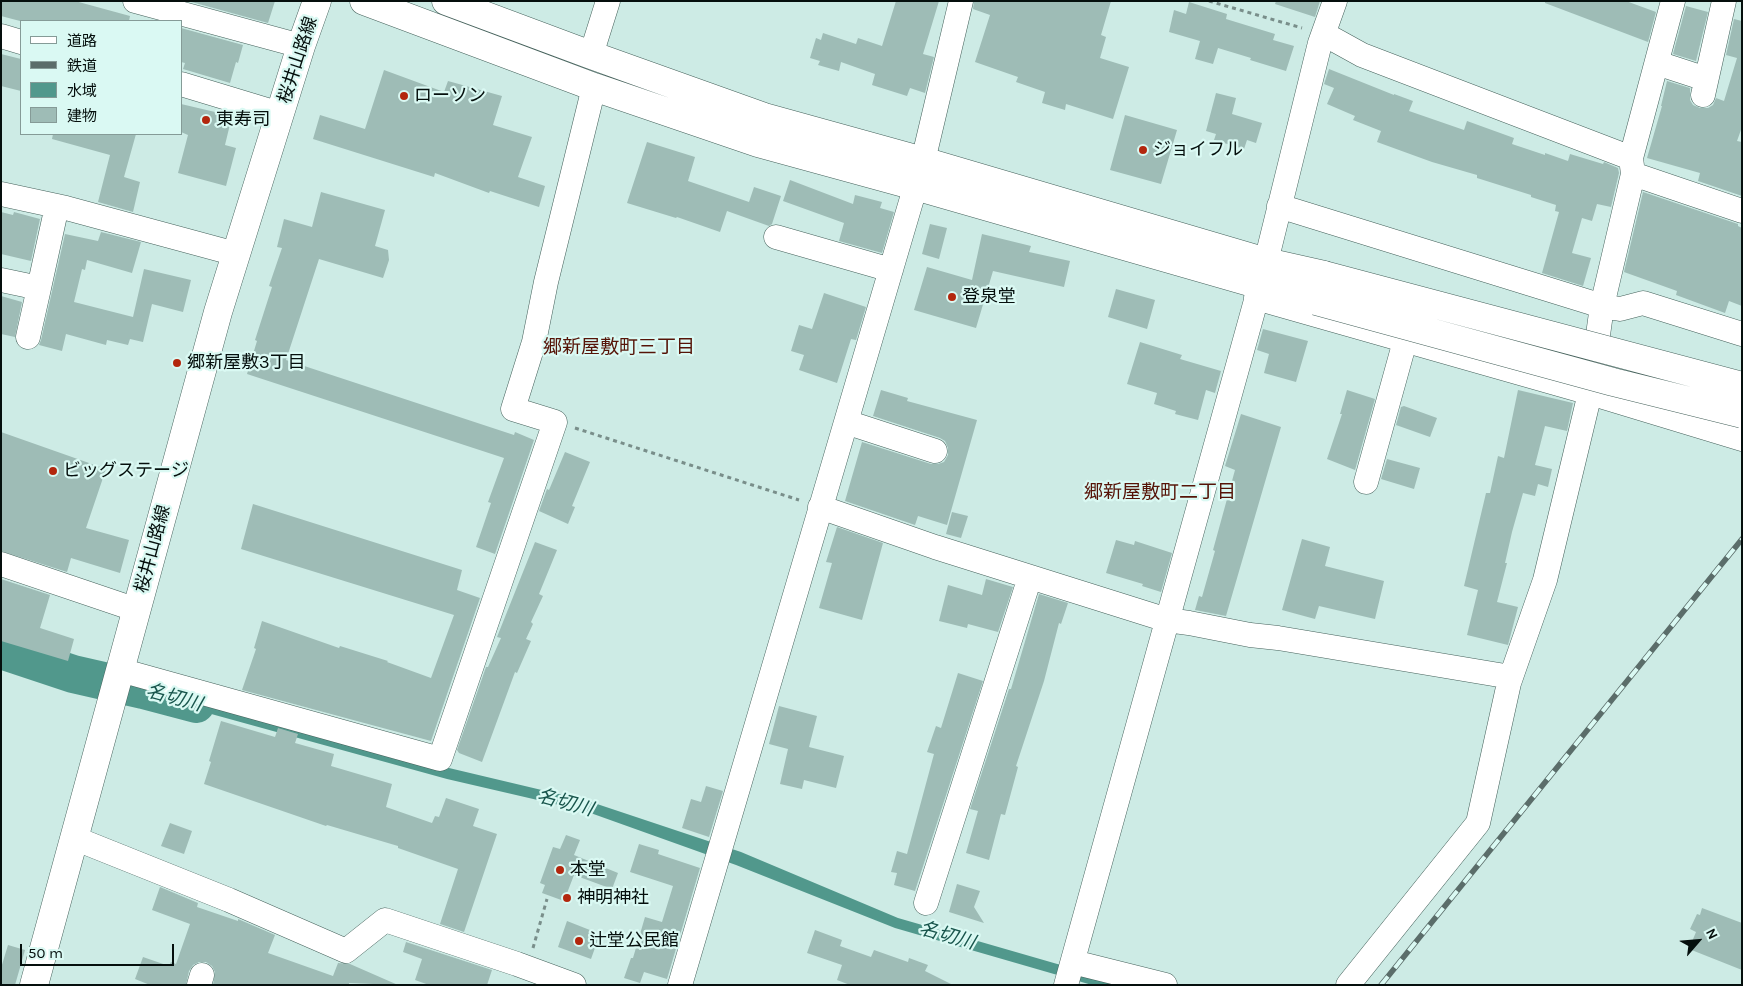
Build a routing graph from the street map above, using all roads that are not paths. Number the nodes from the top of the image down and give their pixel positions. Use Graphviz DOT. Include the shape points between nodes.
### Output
graph roads {
  1 [pos="135,1"];
  2 [pos="318,1"];
  3 [pos="364,1"];
  4 [pos="446,1"];
  5 [pos="608,1"];
  6 [pos="961,1"];
  7 [pos="1336,1"];
  8 [pos="1673,1"];
  9 [pos="1720,2"];
  10 [pos="1324,34"];
  11 [pos="1,36"];
  12 [pos="20,42"];
  13 [pos="301,46"];
  14 [pos="592,56"];
  15 [pos="1657,63"];
  16 [pos="182,84"];
  17 [pos="594,87"];
  18 [pos="280,114"];
  19 [pos="923,161"];
  20 [pos="1632,166"];
  21 [pos="915,186"];
  22 [pos="1,194"];
  23 [pos="57,206"];
  24 [pos="1279,206"];
  25 [pos="1742,211"];
  26 [pos="776,236"];
  27 [pos="236,254"];
  28 [pos="891,270"];
  29 [pos="1,280"];
  30 [pos="1261,282"];
  31 [pos="38,288"];
  32 [pos="1602,306"];
  33 [pos="1742,334"];
  34 [pos="28,337"];
  35 [pos="1405,341"];
  36 [pos="1742,386"];
  37 [pos="1590,393"];
  38 [pos="1742,414"];
  39 [pos="846,422"];
  40 [pos="1742,438"];
  41 [pos="935,451"];
  42 [pos="1366,482"];
  43 [pos="820,507"];
  44 [pos="1,564"];
  45 [pos="1030,577"];
  46 [pos="137,610"];
  47 [pos="1167,620"];
  48 [pos="120,670"];
  49 [pos="1511,677"];
  50 [pos="74,838"];
  51 [pos="926,903"];
  52 [pos="1073,962"];
  53 [pos="34,985"];
  54 [pos="574,985"];
  55 [pos="680,985"];
  56 [pos="1066,985"];
  57 [pos="1164,985"];
  58 [pos="1348,985"];
  1 -- 13 [label="street"];
  2 -- 13 [label="street, 桜井山路線"];
  3 -- 17 [label="street"];
  4 -- 14 [label="street"];
  5 -- 14 [label="street"];
  6 -- 19 [label="street"];
  7 -- 10 [label="street"];
  8 -- 15 [label="street"];
  9 -- 15 [label="street" via="1704,87"];
  10 -- 20 [label="street" via="1362,55"];
  10 -- 24 [label="street"];
  11 -- 12 [label="street"];
  13 -- 18 [label="street, 桜井山路線"];
  14 -- 19 [label="street" via="764,117"];
  15 -- 20 [label="street"];
  16 -- 18 [label="street"];
  17 -- 21 [label="street" via="758,144"];
  17 -- 48 [label="street" via="534,342 513,409 555,422 440,759"];
  18 -- 27 [label="street, 桜井山路線"];
  19 -- 21 [label="street"];
  19 -- 30 [label="street"];
  20 -- 25 [label="street"];
  20 -- 32 [label="street"];
  21 -- 28 [label="street"];
  21 -- 30 [label="street"];
  22 -- 23 [label="street"];
  23 -- 27 [label="street"];
  23 -- 31 [label="street"];
  24 -- 30 [label="street"];
  24 -- 32 [label="street"];
  26 -- 28 [label="street"];
  27 -- 46 [label="street, 桜井山路線"];
  28 -- 39 [label="street"];
  29 -- 31 [label="street"];
  30 -- 35 [label="street"];
  30 -- 36 [label="street, bridge" via="1324,275"];
  30 -- 38 [label="street, bridge" via="1316,301"];
  30 -- 47 [label="street"];
  31 -- 34 [label="street"];
  32 -- 33 [label="street" via="1620,309 1643,303"];
  32 -- 37 [label="street"];
  35 -- 37 [label="street"];
  35 -- 42 [label="street"];
  37 -- 40 [label="street"];
  37 -- 49 [label="street" via="1545,580"];
  39 -- 41 [label="street"];
  39 -- 43 [label="street"];
  43 -- 45 [label="street"];
  43 -- 55 [label="street"];
  44 -- 46 [label="street"];
  45 -- 47 [label="street"];
  45 -- 51 [label="street"];
  46 -- 48 [label="street, 桜井山路線"];
  47 -- 49 [label="street"];
  47 -- 52 [label="street"];
  48 -- 50 [label="street, 桜井山路線"];
  49 -- 58 [label="street" via="1478,823"];
  50 -- 53 [label="street, 桜井山路線"];
  50 -- 54 [label="street" via="346,951 385,920"];
  52 -- 56 [label="street"];
  52 -- 57 [label="street"];
}
